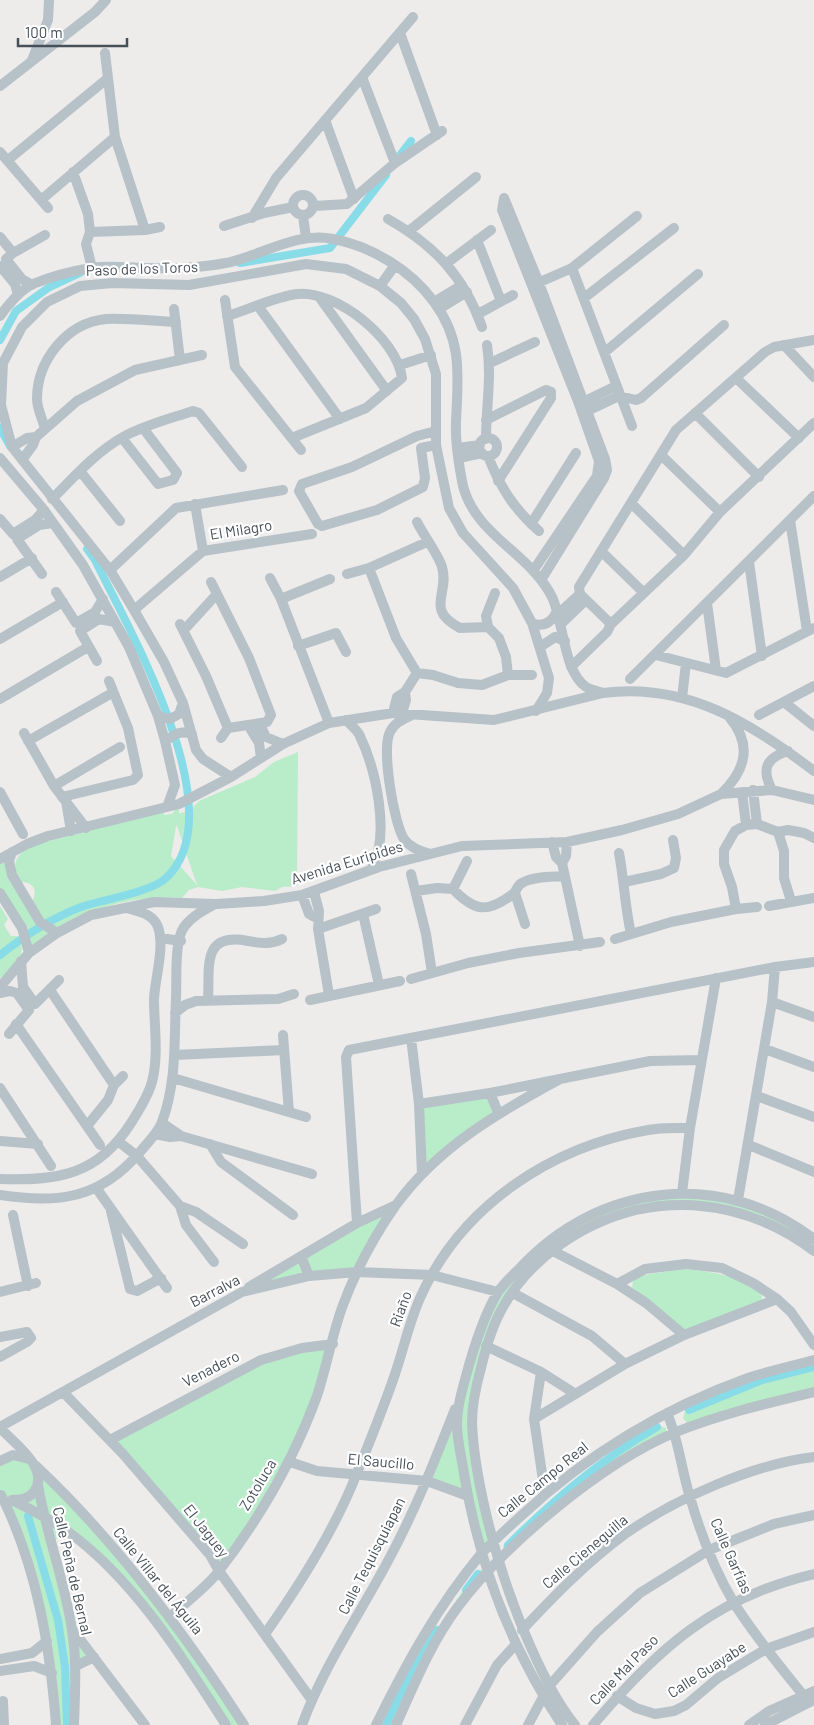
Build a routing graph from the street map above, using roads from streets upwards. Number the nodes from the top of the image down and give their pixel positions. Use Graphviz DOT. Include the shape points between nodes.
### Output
graph roads {
  1 [pos="50,0"];
  2 [pos="106,0"];
  3 [pos="413,17"];
  4 [pos="400,32"];
  5 [pos="105,53"];
  6 [pos="32,61"];
  7 [pos="362,77"];
  8 [pos="108,78"];
  9 [pos="1,85"];
  10 [pos="325,120"];
  11 [pos="115,136"];
  12 [pos="0,152"];
  13 [pos="8,160"];
  14 [pos="395,163"];
  15 [pos="73,172"];
  16 [pos="476,177"];
  17 [pos="354,199"];
  18 [pos="41,200"];
  19 [pos="314,206"];
  20 [pos="293,207"];
  21 [pos="48,208"];
  22 [pos="506,210"];
  23 [pos="303,216"];
  24 [pos="637,216"];
  25 [pos="252,218"];
  26 [pos="388,219"];
  27 [pos="160,226"];
  28 [pos="224,226"];
  29 [pos="674,228"];
  30 [pos="145,230"];
  31 [pos="491,230"];
  32 [pos="409,231"];
  33 [pos="90,232"];
  34 [pos="45,235"];
  35 [pos="0,237"];
  36 [pos="306,238"];
  37 [pos="477,240"];
  38 [pos="13,253"];
  39 [pos="447,263"];
  40 [pos="395,265"];
  41 [pos="0,266"];
  42 [pos="92,268"];
  43 [pos="572,268"];
  44 [pos="698,274"];
  45 [pos="536,284"];
  46 [pos="32,285"];
  47 [pos="380,286"];
  48 [pos="464,288"];
  49 [pos="18,295"];
  50 [pos="513,295"];
  51 [pos="320,297"];
  52 [pos="584,298"];
  53 [pos="225,300"];
  54 [pos="501,301"];
  55 [pos="258,306"];
  56 [pos="436,306"];
  57 [pos="174,309"];
  58 [pos="478,314"];
  59 [pos="0,316"];
  60 [pos="227,316"];
  61 [pos="176,322"];
  62 [pos="724,325"];
  63 [pos="482,327"];
  64 [pos="814,340"];
  65 [pos="535,342"];
  66 [pos="487,345"];
  67 [pos="784,345"];
  68 [pos="605,352"];
  69 [pos="202,355"];
  70 [pos="431,355"];
  71 [pos="180,360"];
  72 [pos="2,362"];
  73 [pos="490,364"];
  74 [pos="400,365"];
  75 [pos="814,377"];
  76 [pos="736,378"];
  77 [pos="388,390"];
  78 [pos="617,391"];
  79 [pos="583,407"];
  80 [pos="696,413"];
  81 [pos="340,419"];
  82 [pos="486,420"];
  83 [pos="814,423"];
  84 [pos="632,426"];
  85 [pos="143,428"];
  86 [pos="45,429"];
  87 [pos="436,431"];
  88 [pos="417,436"];
  89 [pos="36,437"];
  90 [pos="122,438"];
  91 [pos="292,438"];
  92 [pos="799,438"];
  93 [pos="436,445"];
  94 [pos="12,447"];
  95 [pos="421,448"];
  96 [pos="484,448"];
  97 [pos="301,450"];
  98 [pos="458,453"];
  99 [pos="576,453"];
  100 [pos="661,455"];
  101 [pos="0,458"];
  102 [pos="22,460"];
  103 [pos="242,467"];
  104 [pos="80,471"];
  105 [pos="759,477"];
  106 [pos="498,481"];
  107 [pos="283,490"];
  108 [pos="814,496"];
  109 [pos="52,499"];
  110 [pos="631,503"];
  111 [pos="194,504"];
  112 [pos="44,510"];
  113 [pos="720,512"];
  114 [pos="0,519"];
  115 [pos="790,520"];
  116 [pos="120,521"];
  117 [pos="417,522"];
  118 [pos="53,523"];
  119 [pos="531,524"];
  120 [pos="539,531"];
  121 [pos="312,534"];
  122 [pos="15,536"];
  123 [pos="427,542"];
  124 [pos="601,550"];
  125 [pos="203,552"];
  126 [pos="684,555"];
  127 [pos="32,558"];
  128 [pos="749,562"];
  129 [pos="369,568"];
  130 [pos="110,570"];
  131 [pos="533,571"];
  132 [pos="42,574"];
  133 [pos="346,574"];
  134 [pos="0,577"];
  135 [pos="270,578"];
  136 [pos="330,579"];
  137 [pos="541,580"];
  138 [pos="211,582"];
  139 [pos="56,592"];
  140 [pos="644,593"];
  141 [pos="495,594"];
  142 [pos="216,595"];
  143 [pos="583,597"];
  144 [pos="103,599"];
  145 [pos="281,599"];
  146 [pos="63,602"];
  147 [pos="707,603"];
  148 [pos="134,610"];
  149 [pos="559,616"];
  150 [pos="115,622"];
  151 [pos="532,623"];
  152 [pos="611,624"];
  153 [pos="78,627"];
  154 [pos="488,627"];
  155 [pos="811,629"];
  156 [pos="0,639"];
  157 [pos="565,641"];
  158 [pos="298,646"];
  159 [pos="88,647"];
  160 [pos="540,647"];
  161 [pos="346,652"];
  162 [pos="656,655"];
  163 [pos="762,656"];
  164 [pos="97,661"];
  165 [pos="686,663"];
  166 [pos="571,667"];
  167 [pos="716,670"];
  168 [pos="417,673"];
  169 [pos="508,675"];
  170 [pos="532,675"];
  171 [pos="630,679"];
  172 [pos="109,681"];
  173 [pos="814,686"];
  174 [pos="112,693"];
  175 [pos="603,693"];
  176 [pos="0,698"];
  177 [pos="682,698"];
  178 [pos="784,702"];
  179 [pos="183,703"];
  180 [pos="536,711"];
  181 [pos="402,714"];
  182 [pos="727,714"];
  183 [pos="759,715"];
  184 [pos="158,716"];
  185 [pos="346,720"];
  186 [pos="329,723"];
  187 [pos="248,725"];
  188 [pos="260,725"];
  189 [pos="814,726"];
  190 [pos="228,728"];
  191 [pos="192,734"];
  192 [pos="221,738"];
  193 [pos="165,741"];
  194 [pos="283,744"];
  195 [pos="120,747"];
  196 [pos="788,751"];
  197 [pos="261,758"];
  198 [pos="814,771"];
  199 [pos="231,778"];
  200 [pos="54,786"];
  201 [pos="753,790"];
  202 [pos="772,790"];
  203 [pos="0,792"];
  204 [pos="742,792"];
  205 [pos="721,794"];
  206 [pos="64,799"];
  207 [pos="814,800"];
  208 [pos="167,807"];
  209 [pos="752,825"];
  210 [pos="86,828"];
  211 [pos="71,831"];
  212 [pos="778,832"];
  213 [pos="23,834"];
  214 [pos="814,838"];
  215 [pos="673,840"];
  216 [pos="552,842"];
  217 [pos="567,842"];
  218 [pos="12,852"];
  219 [pos="619,853"];
  220 [pos="430,854"];
  221 [pos="0,859"];
  222 [pos="467,861"];
  223 [pos="562,863"];
  224 [pos="371,870"];
  225 [pos="411,874"];
  226 [pos="564,876"];
  227 [pos="624,882"];
  228 [pos="453,889"];
  229 [pos="416,891"];
  230 [pos="314,892"];
  231 [pos="0,893"];
  232 [pos="515,893"];
  233 [pos="302,895"];
  234 [pos="814,898"];
  235 [pos="791,901"];
  236 [pos="216,904"];
  237 [pos="769,906"];
  238 [pos="757,907"];
  239 [pos="124,908"];
  240 [pos="376,909"];
  241 [pos="736,909"];
  242 [pos="363,914"];
  243 [pos="318,924"];
  244 [pos="526,924"];
  245 [pos="57,933"];
  246 [pos="631,934"];
  247 [pos="160,938"];
  248 [pos="284,939"];
  249 [pos="615,939"];
  250 [pos="181,941"];
  251 [pos="600,942"];
  252 [pos="580,946"];
  253 [pos="29,953"];
  254 [pos="21,961"];
  255 [pos="814,962"];
  256 [pos="775,967"];
  257 [pos="432,974"];
  258 [pos="716,978"];
  259 [pos="411,979"];
  260 [pos="59,980"];
  261 [pos="400,981"];
  262 [pos="380,985"];
  263 [pos="0,987"];
  264 [pos="176,988"];
  265 [pos="20,990"];
  266 [pos="50,990"];
  267 [pos="0,993"];
  268 [pos="294,994"];
  269 [pos="329,995"];
  270 [pos="208,1000"];
  271 [pos="310,1000"];
  272 [pos="196,1001"];
  273 [pos="772,1002"];
  274 [pos="175,1012"];
  275 [pos="814,1017"];
  276 [pos="16,1024"];
  277 [pos="9,1034"];
  278 [pos="283,1035"];
  279 [pos="411,1038"];
  280 [pos="765,1049"];
  281 [pos="284,1050"];
  282 [pos="174,1055"];
  283 [pos="701,1060"];
  284 [pos="814,1067"];
  285 [pos="123,1076"];
  286 [pos="173,1078"];
  287 [pos="560,1079"];
  288 [pos="114,1085"];
  289 [pos="0,1088"];
  290 [pos="490,1093"];
  291 [pos="757,1096"];
  292 [pos="419,1104"];
  293 [pos="289,1112"];
  294 [pos="498,1112"];
  295 [pos="306,1117"];
  296 [pos="814,1117"];
  297 [pos="162,1123"];
  298 [pos="87,1126"];
  299 [pos="690,1128"];
  300 [pos="155,1134"];
  301 [pos="181,1136"];
  302 [pos="0,1141"];
  303 [pos="119,1142"];
  304 [pos="38,1144"];
  305 [pos="210,1144"];
  306 [pos="100,1145"];
  307 [pos="749,1145"];
  308 [pos="136,1156"];
  309 [pos="51,1166"];
  310 [pos="814,1172"];
  311 [pos="312,1174"];
  312 [pos="422,1174"];
  313 [pos="0,1179"];
  314 [pos="97,1189"];
  315 [pos="682,1193"];
  316 [pos="0,1195"];
  317 [pos="738,1200"];
  318 [pos="396,1205"];
  319 [pos="109,1206"];
  320 [pos="180,1206"];
  321 [pos="13,1215"];
  322 [pos="293,1215"];
  323 [pos="358,1224"];
  324 [pos="814,1239"];
  325 [pos="243,1244"];
  326 [pos="554,1251"];
  327 [pos="814,1251"];
  328 [pos="301,1256"];
  329 [pos="214,1262"];
  330 [pos="357,1272"];
  331 [pos="432,1275"];
  332 [pos="309,1276"];
  333 [pos="161,1278"];
  334 [pos="618,1284"];
  335 [pos="167,1288"];
  336 [pos="0,1292"];
  337 [pos="242,1292"];
  338 [pos="498,1292"];
  339 [pos="513,1293"];
  340 [pos="776,1299"];
  341 [pos="684,1335"];
  342 [pos="0,1337"];
  343 [pos="333,1344"];
  344 [pos="814,1345"];
  345 [pos="486,1346"];
  346 [pos="0,1357"];
  347 [pos="814,1360"];
  348 [pos="625,1364"];
  349 [pos="541,1372"];
  350 [pos="63,1392"];
  351 [pos="814,1392"];
  352 [pos="574,1393"];
  353 [pos="460,1396"];
  354 [pos="473,1398"];
  355 [pos="667,1412"];
  356 [pos="534,1419"];
  357 [pos="0,1427"];
  358 [pos="676,1432"];
  359 [pos="110,1440"];
  360 [pos="814,1457"];
  361 [pos="0,1461"];
  362 [pos="290,1462"];
  363 [pos="33,1463"];
  364 [pos="357,1475"];
  365 [pos="427,1481"];
  366 [pos="38,1485"];
  367 [pos="545,1494"];
  368 [pos="0,1495"];
  369 [pos="468,1496"];
  370 [pos="690,1497"];
  371 [pos="14,1501"];
  372 [pos="814,1515"];
  373 [pos="43,1516"];
  374 [pos="68,1532"];
  375 [pos="493,1542"];
  376 [pos="51,1546"];
  377 [pos="709,1550"];
  378 [pos="482,1554"];
  379 [pos="498,1562"];
  380 [pos="219,1571"];
  381 [pos="488,1573"];
  382 [pos="814,1574"];
  383 [pos="733,1602"];
  384 [pos="170,1617"];
  385 [pos="72,1629"];
  386 [pos="522,1630"];
  387 [pos="814,1632"];
  388 [pos="265,1634"];
  389 [pos="47,1641"];
  390 [pos="516,1644"];
  391 [pos="766,1649"];
  392 [pos="94,1657"];
  393 [pos="0,1659"];
  394 [pos="76,1666"];
  395 [pos="0,1671"];
  396 [pos="52,1674"];
  397 [pos="550,1685"];
  398 [pos="814,1692"];
  399 [pos="803,1694"];
  400 [pos="617,1696"];
  401 [pos="543,1697"];
  402 [pos="311,1699"];
  403 [pos="814,1700"];
  404 [pos="3,1701"];
  405 [pos="4,1725"];
  406 [pos="56,1725"];
  407 [pos="74,1725"];
  408 [pos="145,1725"];
  409 [pos="226,1725"];
  410 [pos="244,1725"];
  411 [pos="302,1725"];
  412 [pos="376,1725"];
  413 [pos="396,1725"];
  414 [pos="465,1725"];
  415 [pos="528,1725"];
  416 [pos="562,1725"];
  417 [pos="575,1725"];
  418 [pos="593,1725"];
  419 [pos="749,1725"];
  420 [pos="765,1725"];
  1 -- 6 [label="street" via="48,20"];
  2 -- 6 [label="street"];
  3 -- 4 [label="street"];
  4 -- 7 [label="street"];
  4 -- 14 [label="street" via="440,133"];
  5 -- 8 [label="street"];
  6 -- 9 [label="street"];
  7 -- 10 [label="street"];
  7 -- 14 [label="street"];
  8 -- 11 [label="street"];
  8 -- 13 [label="street"];
  10 -- 17 [label="street"];
  10 -- 25 [label="street" via="276,178"];
  11 -- 15 [label="street"];
  11 -- 30 [label="street"];
  12 -- 13 [label="street"];
  13 -- 18 [label="street"];
  14 -- 17 [label="street"];
  15 -- 18 [label="street"];
  15 -- 33 [label="street" via="88,214"];
  16 -- 32 [label="street"];
  17 -- 19 [label="street" via="342,206"];
  18 -- 21 [label="street"];
  19 -- 20 [label="street" via="309,197 301,195 295,199"];
  19 -- 23 [label="street"];
  20 -- 23 [label="street"];
  20 -- 25 [label="street"];
  22 -- 45 [label="street"];
  23 -- 36 [label="street"];
  24 -- 43 [label="street"];
  25 -- 28 [label="street"];
  26 -- 32 [label="street"];
  27 -- 30 [label="street"];
  29 -- 52 [label="street"];
  30 -- 33 [label="street"];
  31 -- 37 [label="street"];
  32 -- 39 [label="street"];
  33 -- 42 [label="street" via="86,244"];
  34 -- 38 [label="street"];
  35 -- 38 [label="street"];
  36 -- 40 [label="street" via="332,238 366,249"];
  36 -- 42 [label="street" via="249,257 204,266"];
  37 -- 39 [label="street"];
  37 -- 54 [label="street"];
  38 -- 46 [label="street" via="7,262"];
  39 -- 48 [label="street"];
  40 -- 47 [label="street"];
  40 -- 56 [label="street" via="417,282"];
  41 -- 49 [label="street" via="15,284"];
  42 -- 46 [label="street"];
  43 -- 45 [label="street"];
  43 -- 52 [label="street"];
  44 -- 68 [label="street"];
  45 -- 79 [label="street"];
  46 -- 49 [label="street"];
  47 -- 70 [label="street, Paso de los Toros" via="414,319"];
  47 -- 72 [label="street, Paso de los Toros" via="346,269 306,264 189,285 112,283 80,286 47,302 22,327"];
  48 -- 56 [label="street"];
  48 -- 58 [label="street"];
  49 -- 59 [label="street"];
  50 -- 54 [label="street"];
  51 -- 55 [label="street" via="298,294"];
  51 -- 74 [label="street" via="355,313 374,329"];
  51 -- 77 [label="street"];
  52 -- 68 [label="street"];
  53 -- 60 [label="street"];
  54 -- 58 [label="street"];
  55 -- 60 [label="street"];
  55 -- 81 [label="street"];
  56 -- 98 [label="street" via="450,327 458,356"];
  57 -- 61 [label="street"];
  58 -- 63 [label="street"];
  60 -- 91 [label="street" via="235,367"];
  61 -- 71 [label="street"];
  61 -- 86 [label="street" via="105,319 79,327 58,343 43,365 37,400"];
  62 -- 78 [label="street" via="641,398 636,400"];
  64 -- 67 [label="street"];
  65 -- 73 [label="street"];
  66 -- 73 [label="street"];
  67 -- 75 [label="street"];
  67 -- 76 [label="street" via="765,352"];
  68 -- 78 [label="street"];
  69 -- 71 [label="street"];
  70 -- 74 [label="street"];
  70 -- 87 [label="street, Paso de los Toros" via="436,374"];
  71 -- 86 [label="street" via="135,370 77,402"];
  72 -- 94 [label="street, Paso de los Toros" via="1,405"];
  73 -- 82 [label="street"];
  74 -- 77 [label="street" via="402,378"];
  76 -- 80 [label="street"];
  76 -- 92 [label="street"];
  77 -- 81 [label="street" via="366,408"];
  78 -- 79 [label="street"];
  78 -- 84 [label="street"];
  79 -- 131 [label="street" via="599,470"];
  79 -- 137 [label="street" via="607,470"];
  80 -- 100 [label="street" via="676,430"];
  80 -- 105 [label="street"];
  81 -- 91 [label="street"];
  82 -- 96 [label="street"];
  82 -- 106 [label="street" via="546,390 551,392"];
  83 -- 92 [label="street"];
  85 -- 90 [label="street"];
  85 -- 90 [label="street" via="178,473 172,480 158,484"];
  85 -- 103 [label="street" via="197,411"];
  86 -- 89 [label="street"];
  87 -- 88 [label="street"];
  87 -- 93 [label="street, Paso de los Toros"];
  88 -- 95 [label="street"];
  88 -- 95 [label="street" via="352,467 302,484 299,491 322,526 377,510 423,487 426,478"];
  89 -- 94 [label="street" via="27,438"];
  89 -- 102 [label="street"];
  90 -- 104 [label="street"];
  91 -- 97 [label="street"];
  92 -- 105 [label="street"];
  93 -- 95 [label="street"];
  93 -- 151 [label="street, Paso de los Toros" via="444,493 456,521 467,538 513,588"];
  94 -- 102 [label="street, Paso de los Toros"];
  96 -- 98 [label="street"];
  96 -- 106 [label="street"];
  98 -- 131 [label="street" via="464,488 474,511 486,528"];
  99 -- 119 [label="street"];
  100 -- 110 [label="street"];
  100 -- 113 [label="street"];
  101 -- 112 [label="street"];
  102 -- 109 [label="street, Paso de los Toros"];
  104 -- 109 [label="street"];
  104 -- 116 [label="street"];
  105 -- 113 [label="street"];
  106 -- 119 [label="street" via="508,499"];
  107 -- 111 [label="street"];
  108 -- 115 [label="street"];
  109 -- 130 [label="street, Paso de los Toros"];
  110 -- 124 [label="street"];
  110 -- 126 [label="street"];
  111 -- 125 [label="street"];
  111 -- 130 [label="street" via="170,512"];
  112 -- 118 [label="street"];
  112 -- 122 [label="street"];
  113 -- 126 [label="street"];
  114 -- 122 [label="street"];
  115 -- 128 [label="street"];
  115 -- 155 [label="street"];
  117 -- 123 [label="street"];
  118 -- 122 [label="street" via="39,525"];
  118 -- 144 [label="street"];
  119 -- 120 [label="street"];
  121 -- 125 [label="street, El Milagro"];
  122 -- 127 [label="street"];
  123 -- 129 [label="street"];
  123 -- 154 [label="street" via="443,573 439,600 444,616 460,628"];
  124 -- 140 [label="street"];
  124 -- 143 [label="street" via="579,588"];
  125 -- 148 [label="street, El Milagro"];
  126 -- 140 [label="street"];
  127 -- 132 [label="street"];
  127 -- 134 [label="street"];
  128 -- 147 [label="street"];
  128 -- 163 [label="street"];
  129 -- 133 [label="street"];
  129 -- 168 [label="street" via="396,638"];
  130 -- 148 [label="street, Paso de los Toros"];
  131 -- 137 [label="street"];
  135 -- 145 [label="street"];
  136 -- 145 [label="street"];
  137 -- 149 [label="street"];
  138 -- 142 [label="street"];
  139 -- 146 [label="street"];
  140 -- 152 [label="street"];
  141 -- 154 [label="street" via="486,616"];
  142 -- 188 [label="street" via="249,658 271,715"];
  142 -- 190 [label="street" via="182,627"];
  143 -- 149 [label="street"];
  143 -- 152 [label="street"];
  144 -- 150 [label="street"];
  144 -- 153 [label="street" via="95,612"];
  145 -- 158 [label="street"];
  146 -- 153 [label="street"];
  146 -- 156 [label="street"];
  147 -- 162 [label="street"];
  147 -- 167 [label="street"];
  148 -- 179 [label="street, Paso de los Toros"];
  149 -- 151 [label="street" via="546,624"];
  149 -- 157 [label="street"];
  150 -- 153 [label="street" via="99,619"];
  150 -- 184 [label="street"];
  151 -- 160 [label="street, Paso de los Toros"];
  152 -- 166 [label="street" via="607,632"];
  153 -- 159 [label="street"];
  154 -- 169 [label="street" via="499,638"];
  155 -- 163 [label="street"];
  157 -- 160 [label="street" via="555,637"];
  157 -- 166 [label="street"];
  158 -- 161 [label="street" via="336,633"];
  158 -- 186 [label="street"];
  159 -- 164 [label="street"];
  159 -- 176 [label="street"];
  160 -- 180 [label="street, Paso de los Toros" via="549,685"];
  162 -- 165 [label="street"];
  162 -- 171 [label="street"];
  163 -- 167 [label="street" via="726,673"];
  165 -- 167 [label="street"];
  165 -- 177 [label="street"];
  166 -- 175 [label="street" via="587,688"];
  168 -- 169 [label="street" via="482,685"];
  168 -- 181 [label="street" via="405,692"];
  169 -- 170 [label="street"];
  172 -- 174 [label="street"];
  173 -- 178 [label="street"];
  174 -- 200 [label="street" via="26,737"];
  174 -- 206 [label="street" via="128,728 138,775 133,780"];
  175 -- 177 [label="street" via="658,693"];
  175 -- 180 [label="street"];
  177 -- 182 [label="street"];
  178 -- 183 [label="street"];
  178 -- 189 [label="street"];
  179 -- 184 [label="street" via="179,714 170,719"];
  179 -- 191 [label="street, Paso de los Toros"];
  180 -- 181 [label="street" via="494,720"];
  181 -- 185 [label="street"];
  181 -- 220 [label="street" via="389,733 386,746 390,786 404,839 412,847"];
  182 -- 196 [label="street"];
  182 -- 205 [label="street" via="738,728 744,746 743,765 735,782"];
  184 -- 193 [label="street"];
  185 -- 186 [label="street"];
  185 -- 224 [label="street" via="358,733 376,788 380,850"];
  186 -- 194 [label="street"];
  187 -- 188 [label="street"];
  187 -- 190 [label="street"];
  187 -- 197 [label="street" via="259,743"];
  188 -- 194 [label="street" via="266,737"];
  190 -- 192 [label="street"];
  191 -- 193 [label="street" via="184,731"];
  191 -- 199 [label="street, Paso de los Toros" via="196,750 203,759"];
  193 -- 208 [label="street" via="174,785"];
  194 -- 197 [label="street"];
  195 -- 200 [label="street"];
  196 -- 198 [label="street"];
  196 -- 202 [label="street" via="776,755 767,765 766,778"];
  197 -- 199 [label="street"];
  199 -- 208 [label="street"];
  200 -- 206 [label="street"];
  201 -- 202 [label="street"];
  201 -- 204 [label="street"];
  201 -- 209 [label="street"];
  202 -- 207 [label="street"];
  203 -- 213 [label="street"];
  204 -- 205 [label="street"];
  204 -- 209 [label="street"];
  205 -- 217 [label="street, Avenida Euripides" via="678,814"];
  206 -- 210 [label="street"];
  206 -- 211 [label="street"];
  208 -- 210 [label="street"];
  209 -- 212 [label="street"];
  209 -- 241 [label="street" via="735,831 724,850 724,864"];
  210 -- 211 [label="street"];
  211 -- 218 [label="street" via="48,836"];
  212 -- 214 [label="street" via="788,830"];
  212 -- 235 [label="street" via="784,850 784,878"];
  215 -- 227 [label="street" via="674,868"];
  216 -- 217 [label="street, Avenida Euripides"];
  216 -- 220 [label="street, Avenida Euripides" via="462,846"];
  216 -- 223 [label="street" via="556,857"];
  217 -- 223 [label="street"];
  218 -- 221 [label="street"];
  218 -- 245 [label="street" via="9,862 12,875 42,924"];
  219 -- 227 [label="street"];
  220 -- 224 [label="street, Avenida Euripides"];
  222 -- 228 [label="street"];
  223 -- 226 [label="street"];
  224 -- 230 [label="street, Avenida Euripides"];
  225 -- 229 [label="street"];
  226 -- 232 [label="street" via="527,880"];
  226 -- 252 [label="street"];
  227 -- 246 [label="street"];
  228 -- 229 [label="street"];
  228 -- 232 [label="street" via="478,908 493,907"];
  229 -- 257 [label="street"];
  230 -- 233 [label="street, Avenida Euripides"];
  230 -- 243 [label="street" via="319,911"];
  231 -- 253 [label="street" via="23,929"];
  232 -- 244 [label="street"];
  233 -- 236 [label="street, Avenida Euripides"];
  233 -- 243 [label="street"];
  234 -- 235 [label="street"];
  235 -- 237 [label="street"];
  236 -- 239 [label="street, Avenida Euripides" via="154,902"];
  236 -- 250 [label="street" via="198,914 184,928"];
  238 -- 241 [label="street"];
  239 -- 245 [label="street, Avenida Euripides" via="91,915"];
  239 -- 247 [label="street" via="148,914 158,926"];
  240 -- 242 [label="street"];
  241 -- 246 [label="street"];
  242 -- 243 [label="street"];
  242 -- 262 [label="street"];
  243 -- 269 [label="street"];
  245 -- 253 [label="street, Avenida Euripides"];
  246 -- 249 [label="street"];
  247 -- 250 [label="street"];
  247 -- 303 [label="street" via="152,1082 143,1104"];
  248 -- 270 [label="street" via="221,940 215,944 210,954"];
  250 -- 264 [label="street"];
  251 -- 252 [label="street"];
  252 -- 257 [label="street" via="519,953"];
  253 -- 254 [label="street, Avenida Euripides"];
  254 -- 263 [label="street, Avenida Euripides"];
  254 -- 265 [label="street"];
  255 -- 256 [label="street"];
  256 -- 258 [label="street"];
  256 -- 273 [label="street"];
  257 -- 259 [label="street"];
  258 -- 279 [label="street"];
  258 -- 283 [label="street"];
  260 -- 266 [label="street"];
  261 -- 262 [label="street"];
  262 -- 269 [label="street"];
  264 -- 272 [label="street"];
  264 -- 274 [label="street"];
  265 -- 266 [label="street" via="35,1004"];
  265 -- 267 [label="street"];
  265 -- 276 [label="street" via="29,1010"];
  266 -- 288 [label="street"];
  268 -- 270 [label="street" via="278,999"];
  269 -- 271 [label="street"];
  270 -- 272 [label="street"];
  272 -- 274 [label="street"];
  273 -- 275 [label="street"];
  273 -- 280 [label="street"];
  274 -- 282 [label="street"];
  276 -- 277 [label="street"];
  276 -- 298 [label="street"];
  278 -- 281 [label="street"];
  279 -- 292 [label="street"];
  279 -- 323 [label="street" via="346,1053"];
  280 -- 284 [label="street"];
  280 -- 291 [label="street"];
  281 -- 282 [label="street"];
  281 -- 293 [label="street"];
  282 -- 286 [label="street"];
  283 -- 287 [label="street" via="650,1061"];
  283 -- 299 [label="street"];
  285 -- 288 [label="street"];
  286 -- 293 [label="street"];
  286 -- 297 [label="street"];
  287 -- 290 [label="street"];
  287 -- 294 [label="street"];
  288 -- 298 [label="street" via="108,1100"];
  289 -- 304 [label="street"];
  290 -- 292 [label="street"];
  290 -- 294 [label="street"];
  291 -- 296 [label="street"];
  291 -- 307 [label="street"];
  292 -- 312 [label="street"];
  293 -- 295 [label="street"];
  294 -- 312 [label="street" via="462,1138"];
  297 -- 300 [label="street"];
  297 -- 301 [label="street"];
  298 -- 306 [label="street"];
  299 -- 315 [label="street"];
  299 -- 331 [label="street, Riaño" via="650,1129 611,1138 571,1151 522,1178 489,1203 459,1235"];
  300 -- 301 [label="street"];
  300 -- 308 [label="street"];
  301 -- 305 [label="street"];
  302 -- 304 [label="street"];
  303 -- 308 [label="street"];
  303 -- 313 [label="street" via="104,1156 63,1176 37,1180"];
  304 -- 309 [label="street"];
  305 -- 311 [label="street"];
  305 -- 322 [label="street" via="221,1162"];
  307 -- 310 [label="street"];
  307 -- 317 [label="street"];
  308 -- 314 [label="street" via="126,1168"];
  308 -- 320 [label="street"];
  312 -- 318 [label="street"];
  314 -- 316 [label="street" via="63,1199 31,1200"];
  314 -- 319 [label="street"];
  315 -- 317 [label="street"];
  315 -- 338 [label="street" via="641,1198 578,1221 545,1244"];
  317 -- 324 [label="street" via="776,1216"];
  318 -- 323 [label="street"];
  318 -- 330 [label="street, Zotoluca"];
  319 -- 333 [label="street"];
  319 -- 333 [label="street" via="130,1289 137,1291"];
  320 -- 325 [label="street" via="196,1212"];
  320 -- 329 [label="street" via="186,1225"];
  321 -- 336 [label="street" via="32,1285"];
  323 -- 328 [label="street"];
  326 -- 327 [label="street" via="583,1229 612,1216 659,1205 696,1205 735,1211 772,1224"];
  326 -- 334 [label="street"];
  326 -- 339 [label="street"];
  328 -- 332 [label="street"];
  328 -- 337 [label="street"];
  330 -- 331 [label="street, Barralva"];
  330 -- 332 [label="street, Barralva"];
  330 -- 343 [label="street, Zotoluca" via="342,1307"];
  331 -- 338 [label="street, Barralva"];
  331 -- 364 [label="street, Riaño" via="420,1299"];
  332 -- 337 [label="street, Barralva"];
  333 -- 335 [label="street"];
  334 -- 340 [label="street" via="645,1269 686,1264 722,1268"];
  334 -- 341 [label="street"];
  337 -- 350 [label="street, Barralva"];
  338 -- 353 [label="street" via="475,1342"];
  339 -- 345 [label="street" via="502,1307"];
  339 -- 348 [label="street" via="592,1336"];
  340 -- 341 [label="street"];
  340 -- 344 [label="street" via="791,1312"];
  341 -- 348 [label="street"];
  342 -- 346 [label="street" via="27,1332 30,1338"];
  343 -- 359 [label="street, Venadero" via="302,1348 261,1360"];
  343 -- 362 [label="street, Zotoluca" via="317,1396"];
  345 -- 349 [label="street"];
  345 -- 354 [label="street"];
  347 -- 355 [label="street, Calle Campo Real" via="750,1378"];
  348 -- 352 [label="street"];
  349 -- 352 [label="street"];
  349 -- 356 [label="street"];
  350 -- 357 [label="street, Barralva"];
  350 -- 359 [label="street, El Jaguey"];
  351 -- 358 [label="street, Calle Campo Real" via="758,1405"];
  352 -- 356 [label="street"];
  353 -- 354 [label="street"];
  353 -- 365 [label="street, Calle Tequisquiapan"];
  353 -- 369 [label="street" via="457,1425"];
  354 -- 375 [label="street" via="476,1460"];
  355 -- 358 [label="street, Calle Garfias"];
  355 -- 367 [label="street, Calle Campo Real" via="623,1437"];
  356 -- 367 [label="street"];
  357 -- 363 [label="street"];
  358 -- 370 [label="street, Calle Garfias"];
  358 -- 379 [label="street, Calle Campo Real" via="587,1485 544,1518"];
  359 -- 380 [label="street, El Jaguey" via="210,1555"];
  360 -- 370 [label="street, Calle Cieneguilla" via="748,1473"];
  361 -- 363 [label="street" via="13,1454"];
  362 -- 364 [label="street, El Saucillo" via="317,1471"];
  362 -- 380 [label="street, Zotoluca"];
  363 -- 366 [label="street, Calle Peña de Bernal" via="39,1475"];
  363 -- 384 [label="street, Calle Villar del Águila" via="66,1494"];
  364 -- 365 [label="street, El Saucillo"];
  364 -- 388 [label="street, Riaño" via="339,1513"];
  365 -- 369 [label="street, El Saucillo"];
  365 -- 402 [label="street, Calle Tequisquiapan" via="390,1558"];
  366 -- 371 [label="street" via="33,1494"];
  366 -- 373 [label="street, Calle Peña de Bernal"];
  367 -- 375 [label="street, Calle Campo Real"];
  368 -- 371 [label="street, Calle Villar del Águila"];
  368 -- 389 [label="street" via="13,1519 37,1593"];
  369 -- 378 [label="street"];
  370 -- 377 [label="street, Calle Garfias"];
  370 -- 386 [label="street, Calle Cieneguilla" via="625,1534 560,1589"];
  371 -- 373 [label="street, Calle Villar del Águila"];
  372 -- 377 [label="street" via="774,1524"];
  373 -- 374 [label="street, Calle Villar del Águila"];
  373 -- 376 [label="street, Calle Peña de Bernal"];
  374 -- 376 [label="street"];
  374 -- 409 [label="street, Calle Villar del Águila" via="124,1584 194,1676"];
  375 -- 378 [label="street, Calle Campo Real"];
  375 -- 379 [label="street"];
  376 -- 385 [label="street, Calle Peña de Bernal"];
  377 -- 383 [label="street, Calle Garfias"];
  377 -- 397 [label="street" via="640,1593 597,1632"];
  378 -- 381 [label="street"];
  378 -- 412 [label="street, Calle Campo Real" via="409,1658"];
  379 -- 381 [label="street, Calle Campo Real"];
  379 -- 386 [label="street"];
  380 -- 384 [label="street, Zotoluca"];
  380 -- 388 [label="street, El Jaguey"];
  381 -- 390 [label="street"];
  381 -- 413 [label="street, Calle Campo Real" via="457,1608 423,1665"];
  382 -- 383 [label="street, Calle Mal Paso" via="790,1579"];
  383 -- 391 [label="street, Calle Garfias"];
  383 -- 400 [label="street, Calle Mal Paso" via="674,1640"];
  384 -- 410 [label="street, Calle Villar del Águila"];
  385 -- 392 [label="street"];
  385 -- 394 [label="street, Calle Peña de Bernal"];
  386 -- 397 [label="street"];
  387 -- 391 [label="street, Calle Guayabe"];
  388 -- 402 [label="street, El Jaguey"];
  389 -- 393 [label="street" via="32,1654"];
  389 -- 396 [label="street"];
  390 -- 401 [label="street"];
  390 -- 414 [label="street" via="497,1665"];
  391 -- 399 [label="street, Calle Garfias"];
  391 -- 400 [label="street, Calle Guayabe" via="718,1678 674,1711 655,1714 636,1708"];
  392 -- 394 [label="street"];
  392 -- 408 [label="street"];
  394 -- 407 [label="street, Calle Peña de Bernal"];
  395 -- 396 [label="street" via="34,1666"];
  396 -- 406 [label="street"];
  397 -- 417 [label="street"];
  398 -- 399 [label="street"];
  399 -- 419 [label="street"];
  400 -- 418 [label="street, Calle Mal Paso"];
  401 -- 415 [label="street"];
  401 -- 416 [label="street"];
  402 -- 411 [label="street, Calle Tequisquiapan"];
  403 -- 420 [label="street"];
  404 -- 405 [label="street"];
}
